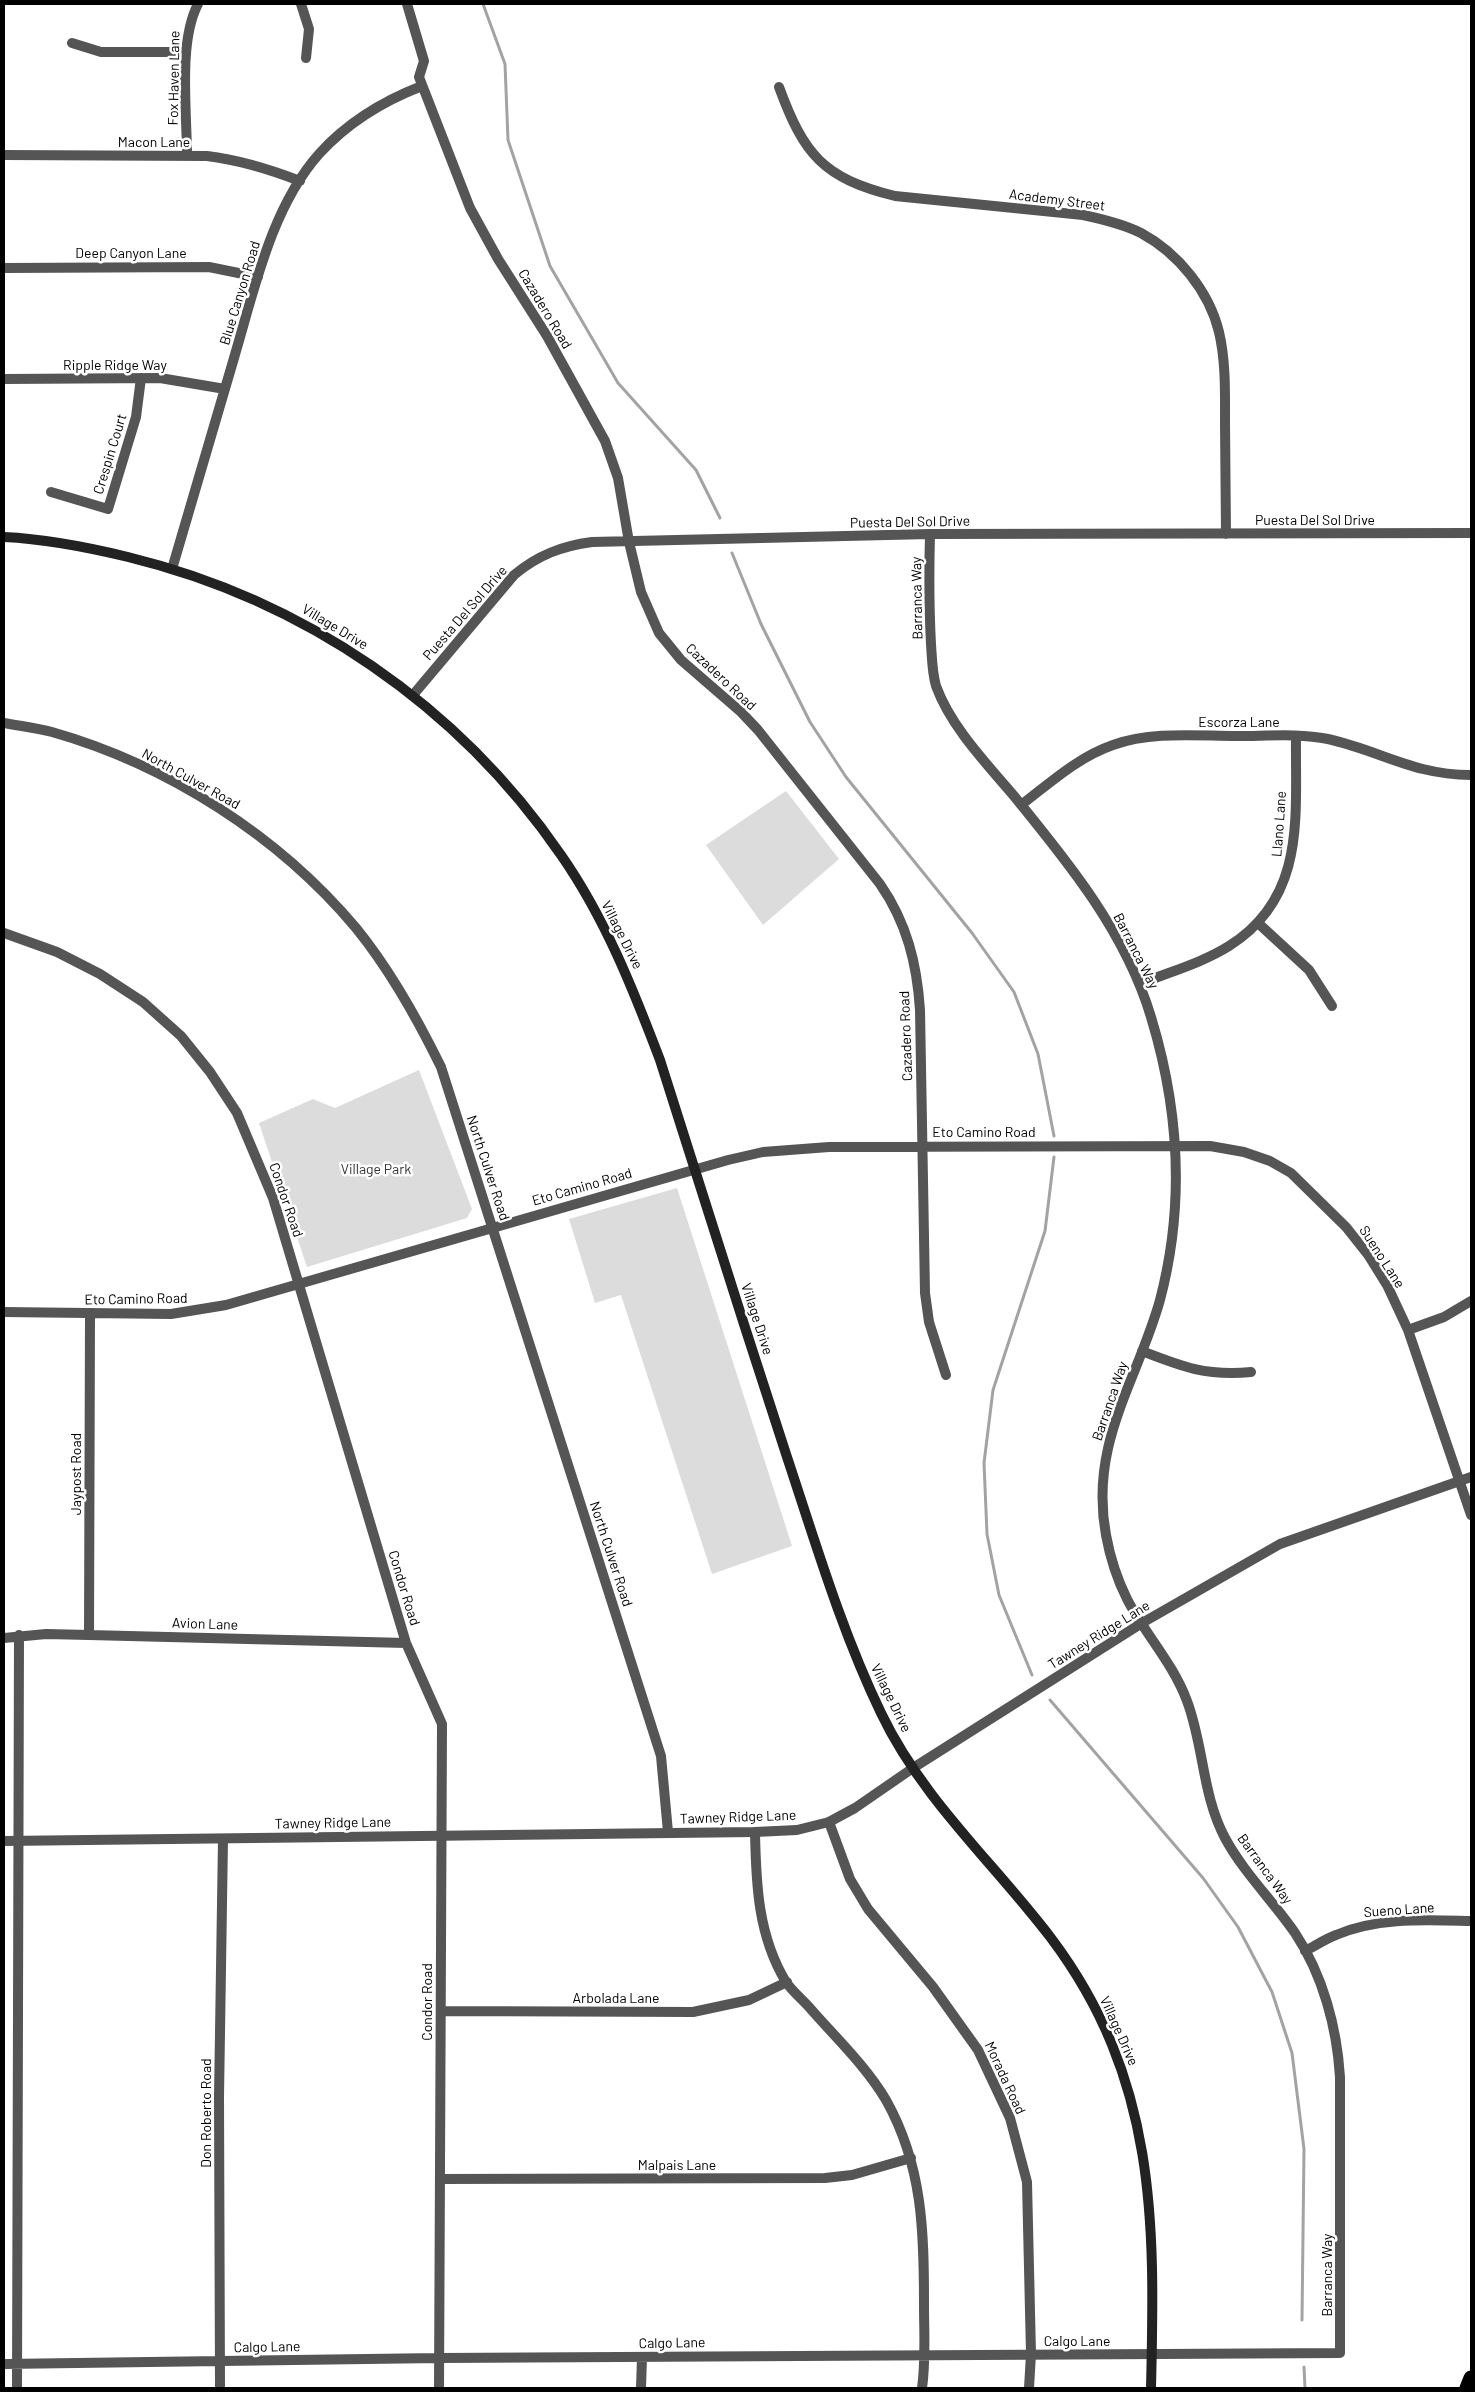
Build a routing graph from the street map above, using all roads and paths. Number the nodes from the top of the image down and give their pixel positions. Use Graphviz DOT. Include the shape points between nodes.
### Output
graph roads {
  1 [pos="198,4"];
  2 [pos="301,4"];
  3 [pos="407,4"];
  4 [pos="72,43"];
  5 [pos="186,52"];
  6 [pos="306,58"];
  7 [pos="422,86"];
  8 [pos="779,87"];
  9 [pos="4,155"];
  10 [pos="187,156"];
  11 [pos="300,181"];
  12 [pos="4,268"];
  13 [pos="258,277"];
  14 [pos="140,378"];
  15 [pos="4,379"];
  16 [pos="225,388"];
  17 [pos="51,492"];
  18 [pos="1471,533"];
  19 [pos="930,534"];
  20 [pos="1226,534"];
  21 [pos="4,537"];
  22 [pos="629,542"];
  23 [pos="172,568"];
  24 [pos="413,695"];
  25 [pos="4,723"];
  26 [pos="1296,736"];
  27 [pos="1471,775"];
  28 [pos="1021,805"];
  29 [pos="1258,923"];
  30 [pos="4,933"];
  31 [pos="1140,984"];
  32 [pos="1332,1006"];
  33 [pos="1176,1145"];
  34 [pos="923,1146"];
  35 [pos="694,1170"];
  36 [pos="493,1226"];
  37 [pos="298,1283"];
  38 [pos="1471,1301"];
  39 [pos="4,1312"];
  40 [pos="90,1314"];
  41 [pos="1408,1330"];
  42 [pos="1142,1351"];
  43 [pos="1251,1372"];
  44 [pos="946,1375"];
  45 [pos="1471,1477"];
  46 [pos="1458,1480"];
  47 [pos="1471,1515"];
  48 [pos="1142,1623"];
  49 [pos="19,1635"];
  50 [pos="89,1635"];
  51 [pos="4,1638"];
  52 [pos="406,1643"];
  53 [pos="913,1768"];
  54 [pos="829,1822"];
  55 [pos="668,1832"];
  56 [pos="755,1832"];
  57 [pos="441,1835"];
  58 [pos="223,1839"];
  59 [pos="4,1841"];
  60 [pos="20,1841"];
  61 [pos="1471,1921"];
  62 [pos="1305,1951"];
  63 [pos="787,1982"];
  64 [pos="440,2011"];
  65 [pos="911,2158"];
  66 [pos="440,2179"];
  67 [pos="1340,2353"];
  68 [pos="924,2354"];
  69 [pos="1031,2354"];
  70 [pos="1152,2354"];
  71 [pos="642,2357"];
  72 [pos="439,2358"];
  73 [pos="220,2362"];
  74 [pos="4,2364"];
  75 [pos="17,2364"];
  76 [pos="1471,2378"];
  77 [pos="17,2388"];
  78 [pos="220,2388"];
  79 [pos="439,2388"];
  80 [pos="642,2388"];
  81 [pos="922,2388"];
  82 [pos="1029,2388"];
  83 [pos="1151,2388"];
  84 [pos="1467,2388"];
  1 -- 5 [label="street, Fox Haven Lane" via="190,22"];
  2 -- 6 [label="street" via="308,29"];
  3 -- 7 [label="street, Cazadero Road" via="424,62 419,77"];
  4 -- 5 [label="street" via="101,52"];
  5 -- 10 [label="street, Fox Haven Lane"];
  7 -- 11 [label="street, Blue Canyon Road" via="390,100 347,128 319,155"];
  7 -- 22 [label="street, Cazadero Road" via="474,216 547,336 605,441 618,478"];
  8 -- 20 [label="street, Academy Street" via="790,118 808,149 834,172 859,185 895,196 1108,220 1141,233 1188,271 1208,302 1219,332 1225,366"];
  9 -- 10 [label="street, Macon Lane"];
  10 -- 11 [label="street, Macon Lane" via="237,160"];
  11 -- 13 [label="street, Blue Canyon Road" via="275,228"];
  12 -- 13 [label="street, Deep Canyon Lane" via="209,267"];
  13 -- 16 [label="street, Blue Canyon Road"];
  14 -- 15 [label="street, Ripple Ridge Way"];
  14 -- 16 [label="street, Ripple Ridge Way" via="182,380"];
  14 -- 17 [label="street, Crespin Court" via="136,417 108,509"];
  16 -- 23 [label="street, Blue Canyon Road"];
  18 -- 20 [label="street, Puesta Del Sol Drive"];
  19 -- 20 [label="street, Puesta Del Sol Drive"];
  19 -- 22 [label="street, Puesta Del Sol Drive"];
  19 -- 28 [label="street, Barranca Way" via="928,602 932,669 937,687 968,741"];
  21 -- 23 [label="main road, Village Drive" via="101,550"];
  22 -- 24 [label="street, Puesta Del Sol Drive" via="569,545 529,563 501,588"];
  22 -- 34 [label="street, Cazadero Road" via="646,606 669,647 758,730 880,884 900,917 913,952 918,986"];
  23 -- 24 [label="main road, Village Drive" via="265,603 306,624 375,666"];
  24 -- 35 [label="main road, Village Drive" via="473,750 524,805 562,856 587,898 635,994 660,1060"];
  25 -- 36 [label="street, North Culver Road" via="50,732 100,748 214,804 249,828 326,895 356,928 414,1011 441,1067"];
  26 -- 27 [label="street, Escorza Lane" via="1329,740 1408,767 1435,773"];
  26 -- 28 [label="street, Escorza Lane" via="1138,738 1081,760"];
  26 -- 29 [label="street, Llano Lane" via="1292,857 1279,894"];
  28 -- 31 [label="street, Barranca Way" via="1078,878 1122,947"];
  29 -- 31 [label="street, Llano Lane" via="1227,947"];
  29 -- 32 [label="street" via="1309,970"];
  30 -- 37 [label="street, Condor Road" via="58,952 100,974 143,1002 181,1036 237,1113 273,1198"];
  31 -- 33 [label="street, Barranca Way" via="1163,1061"];
  33 -- 34 [label="street, Eto Camino Road"];
  33 -- 41 [label="street, Sueno Lane" via="1244,1152 1291,1173 1346,1226 1369,1256"];
  33 -- 42 [label="street, Barranca Way" via="1169,1254 1160,1298"];
  34 -- 35 [label="street, Eto Camino Road" via="763,1152"];
  34 -- 44 [label="street, Cazadero Road" via="925,1293 929,1322"];
  35 -- 36 [label="street, Eto Camino Road"];
  35 -- 53 [label="main road, Village Drive" via="836,1607 882,1716"];
  36 -- 37 [label="street, Eto Camino Road"];
  36 -- 55 [label="street, North Culver Road" via="661,1756"];
  37 -- 40 [label="street, Eto Camino Road" via="198,1311"];
  37 -- 52 [label="street, Condor Road"];
  38 -- 41 [label="street" via="1444,1317"];
  39 -- 40 [label="street, Eto Camino Road"];
  40 -- 50 [label="street, Jaypost Road"];
  41 -- 46 [label="street, Sueno Lane"];
  42 -- 43 [label="street" via="1211,1374"];
  42 -- 48 [label="street, Barranca Way" via="1111,1430 1103,1487 1110,1553 1128,1599"];
  45 -- 46 [label="street, Tawney Ridge Lane"];
  46 -- 47 [label="street, Sueno Lane"];
  46 -- 48 [label="street, Tawney Ridge Lane" via="1280,1544"];
  48 -- 53 [label="street, Tawney Ridge Lane"];
  48 -- 62 [label="street, Barranca Way" via="1164,1656 1186,1699 1195,1727 1207,1794 1224,1836"];
  49 -- 50 [label="street, Avion Lane"];
  49 -- 51 [label="street, Avion Lane"];
  49 -- 60 [label="street"];
  50 -- 52 [label="street, Avion Lane"];
  52 -- 57 [label="street, Condor Road" via="442,1724"];
  53 -- 54 [label="street, Tawney Ridge Lane"];
  53 -- 70 [label="main road, Village Drive" via="944,1812 1051,1938 1082,1983 1109,2035 1135,2112 1148,2183"];
  54 -- 56 [label="street, Tawney Ridge Lane" via="797,1830"];
  54 -- 69 [label="street, Morada Road" via="850,1879 868,1909 933,1986 978,2050 1010,2118 1027,2182"];
  55 -- 56 [label="street, Tawney Ridge Lane"];
  55 -- 57 [label="street, Tawney Ridge Lane"];
  56 -- 63 [label="street" via="760,1917"];
  57 -- 58 [label="street, Tawney Ridge Lane"];
  57 -- 64 [label="street, Condor Road"];
  58 -- 60 [label="street, Tawney Ridge Lane"];
  58 -- 73 [label="street, Don Roberto Road" via="219,2097"];
  59 -- 60 [label="street, Tawney Ridge Lane"];
  60 -- 75 [label="street"];
  61 -- 62 [label="street, Sueno Lane" via="1360,1926"];
  62 -- 67 [label="street, Barranca Way" via="1330,2010 1338,2045"];
  63 -- 64 [label="street, Arbolada Lane" via="749,2000 693,2012"];
  63 -- 65 [label="street" via="885,2098"];
  64 -- 66 [label="street, Condor Road"];
  65 -- 66 [label="street, Malpais Lane" via="852,2175 825,2178"];
  65 -- 68 [label="street" via="920,2205"];
  66 -- 72 [label="street, Condor Road"];
  67 -- 70 [label="street, Calgo Lane"];
  68 -- 69 [label="street, Calgo Lane"];
  68 -- 71 [label="street, Calgo Lane"];
  68 -- 81 [label="street"];
  69 -- 70 [label="street, Calgo Lane"];
  69 -- 82 [label="street, Morada Road"];
  70 -- 83 [label="main road, Village Drive"];
  71 -- 72 [label="street, Calgo Lane"];
  71 -- 80 [label="street"];
  72 -- 73 [label="street, Calgo Lane"];
  72 -- 79 [label="street, Condor Road"];
  73 -- 75 [label="street, Calgo Lane"];
  73 -- 78 [label="street, Don Roberto Road"];
  74 -- 75 [label="street, Calgo Lane"];
  75 -- 77 [label="street"];
  76 -- 84 [label="highway"];
}
